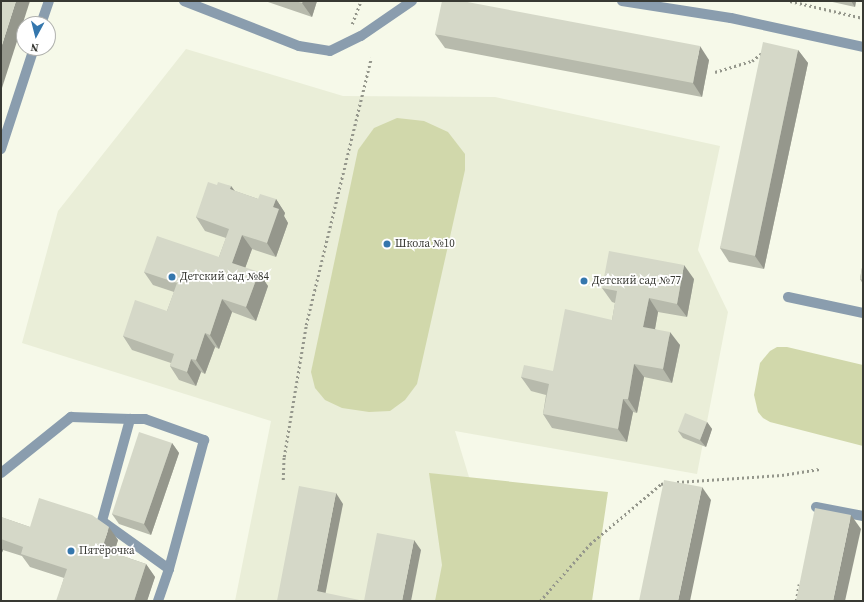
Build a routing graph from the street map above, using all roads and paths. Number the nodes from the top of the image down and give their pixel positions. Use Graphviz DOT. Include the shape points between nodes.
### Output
graph roads {
  1 [pos="49,1"];
  2 [pos="184,1"];
  3 [pos="361,1"];
  4 [pos="412,1"];
  5 [pos="622,1"];
  6 [pos="790,1"];
  7 [pos="44,16"];
  8 [pos="863,18"];
  9 [pos="352,25"];
  10 [pos="765,26"];
  11 [pos="863,47"];
  12 [pos="31,56"];
  13 [pos="371,58"];
  14 [pos="715,72"];
  15 [pos="1,149"];
  16 [pos="788,297"];
  17 [pos="863,313"];
  18 [pos="130,419"];
  19 [pos="820,469"];
  20 [pos="1,473"];
  21 [pos="283,480"];
  22 [pos="816,507"];
  23 [pos="863,516"];
  24 [pos="169,569"];
  25 [pos="799,584"];
  26 [pos="158,601"];
  27 [pos="540,601"];
  28 [pos="796,601"];
  1 -- 7 [label="street"];
  2 -- 4 [label="street" via="299,46 330,51 361,36"];
  3 -- 9 [label="path"];
  5 -- 10 [label="street"];
  6 -- 8 [label="path"];
  10 -- 11 [label="street"];
  10 -- 14 [label="path" via="762,53 752,61"];
  12 -- 15 [label="street"];
  13 -- 21 [label="path" via="306,325 284,457"];
  16 -- 17 [label="street"];
  18 -- 20 [label="street" via="71,417"];
  18 -- 24 [label="street" via="102,521"];
  18 -- 24 [label="street" via="144,419 204,440"];
  19 -- 27 [label="path" via="782,475 661,484 590,544"];
  22 -- 23 [label="street"];
  24 -- 26 [label="street"];
  25 -- 28 [label="path"];
}
